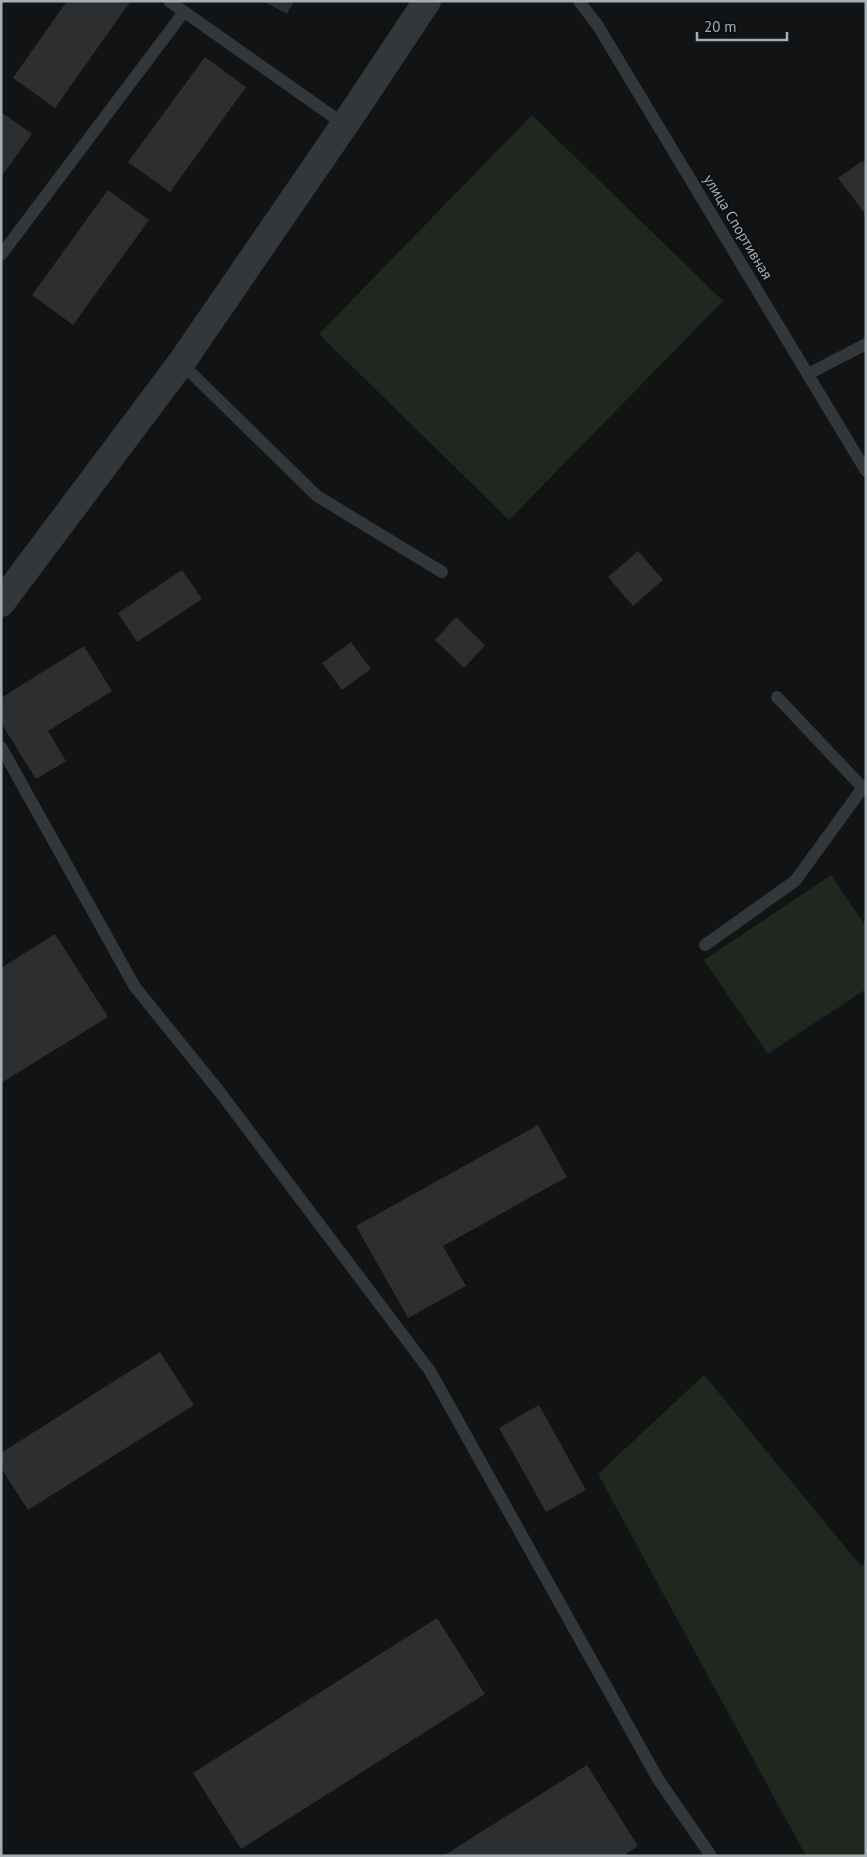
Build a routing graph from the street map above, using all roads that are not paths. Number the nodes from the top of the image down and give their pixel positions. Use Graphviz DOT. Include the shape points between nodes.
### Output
graph roads {
  1 [pos="169,1"];
  2 [pos="426,1"];
  3 [pos="579,1"];
  4 [pos="184,12"];
  5 [pos="345,125"];
  6 [pos="1,255"];
  7 [pos="866,344"];
  8 [pos="181,363"];
  9 [pos="808,374"];
  10 [pos="866,470"];
  11 [pos="442,572"];
  12 [pos="1,603"];
  13 [pos="777,697"];
  14 [pos="1,747"];
  15 [pos="865,788"];
  16 [pos="705,945"];
  17 [pos="711,1856"];
  1 -- 4 [label="lane"];
  2 -- 5 [label="street"];
  3 -- 9 [label="lane, улица Спортивная" via="598,26"];
  4 -- 5 [label="lane"];
  4 -- 6 [label="lane"];
  5 -- 8 [label="street"];
  7 -- 9 [label="lane"];
  8 -- 11 [label="lane" via="317,496"];
  8 -- 12 [label="street"];
  9 -- 10 [label="lane, улица Спортивная"];
  13 -- 15 [label="lane"];
  14 -- 17 [label="lane" via="135,987 219,1091 430,1372 658,1779"];
  15 -- 16 [label="lane" via="795,881"];
}
